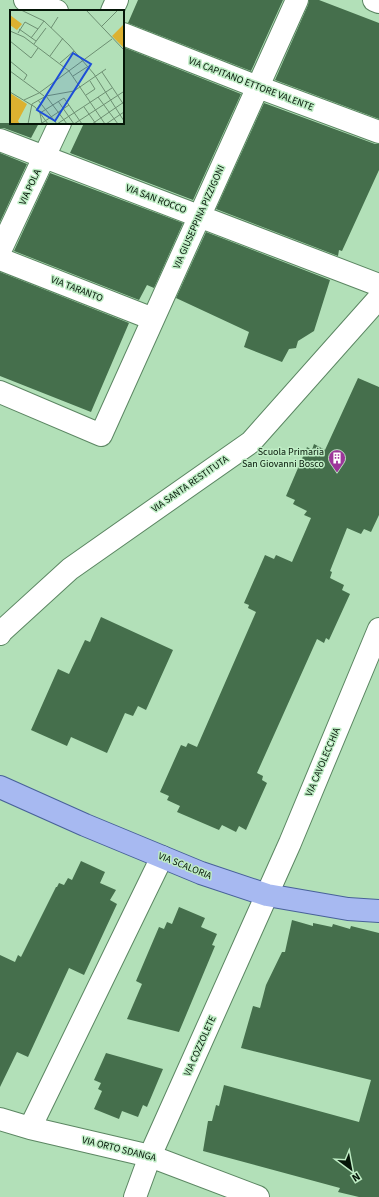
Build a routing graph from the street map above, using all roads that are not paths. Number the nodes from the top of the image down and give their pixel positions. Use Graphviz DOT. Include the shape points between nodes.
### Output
graph roads {
  1 [pos="25,0"];
  2 [pos="117,0"];
  3 [pos="297,0"];
  4 [pos="374,0"];
  5 [pos="379,2"];
  6 [pos="55,10"];
  7 [pos="112,10"];
  8 [pos="124,34"];
  9 [pos="258,87"];
  10 [pos="60,124"];
  11 [pos="379,132"];
  12 [pos="0,140"];
  13 [pos="44,156"];
  14 [pos="200,216"];
  15 [pos="0,251"];
  16 [pos="0,259"];
  17 [pos="379,285"];
  18 [pos="379,298"];
  19 [pos="153,318"];
  20 [pos="0,392"];
  21 [pos="379,629"];
  22 [pos="0,634"];
  23 [pos="0,787"];
  24 [pos="162,857"];
  25 [pos="267,896"];
  26 [pos="379,911"];
  27 [pos="0,1119"];
  28 [pos="30,1128"];
  29 [pos="150,1156"];
  30 [pos="135,1197"];
  31 [pos="258,1197"];
  1 -- 6 [label="street"];
  2 -- 7 [label="street"];
  3 -- 9 [label="street, VIA GIUSEPPINA PIZZIGONI"];
  4 -- 5 [label="street"];
  8 -- 9 [label="street, VIA CAPITANO ETTORE VALENTE"];
  9 -- 11 [label="street, VIA CAPITANO ETTORE VALENTE"];
  9 -- 14 [label="street, VIA GIUSEPPINA PIZZIGONI"];
  10 -- 13 [label="street, VIA POLA"];
  12 -- 13 [label="street, VIA SAN ROCCO"];
  13 -- 14 [label="street, VIA SAN ROCCO"];
  13 -- 15 [label="street, VIA POLA"];
  14 -- 17 [label="street, VIA SAN ROCCO"];
  14 -- 19 [label="street, VIA GIUSEPPINA PIZZIGONI"];
  16 -- 19 [label="street, VIA TARANTO"];
  18 -- 22 [label="street, VIA SANTA RESTITUTA" via="251,442 70,569"];
  19 -- 20 [label="street, VIA GIUSEPPINA PIZZIGONI" via="101,435"];
  21 -- 25 [label="street, VIA CAVOLECCHIA"];
  23 -- 24 [label="main road, VIA SCALORIA"];
  24 -- 25 [label="main road, VIA SCALORIA"];
  24 -- 28 [label="street"];
  25 -- 26 [label="main road, VIA SCALORIA" via="348,909"];
  25 -- 29 [label="street, VIA COZZOLETE"];
  27 -- 28 [label="street, VIA ORTO SDANGA"];
  28 -- 29 [label="street, VIA ORTO SDANGA"];
  29 -- 30 [label="street, VIA COZZOLETE"];
  29 -- 31 [label="street, VIA ORTO SDANGA"];
}
